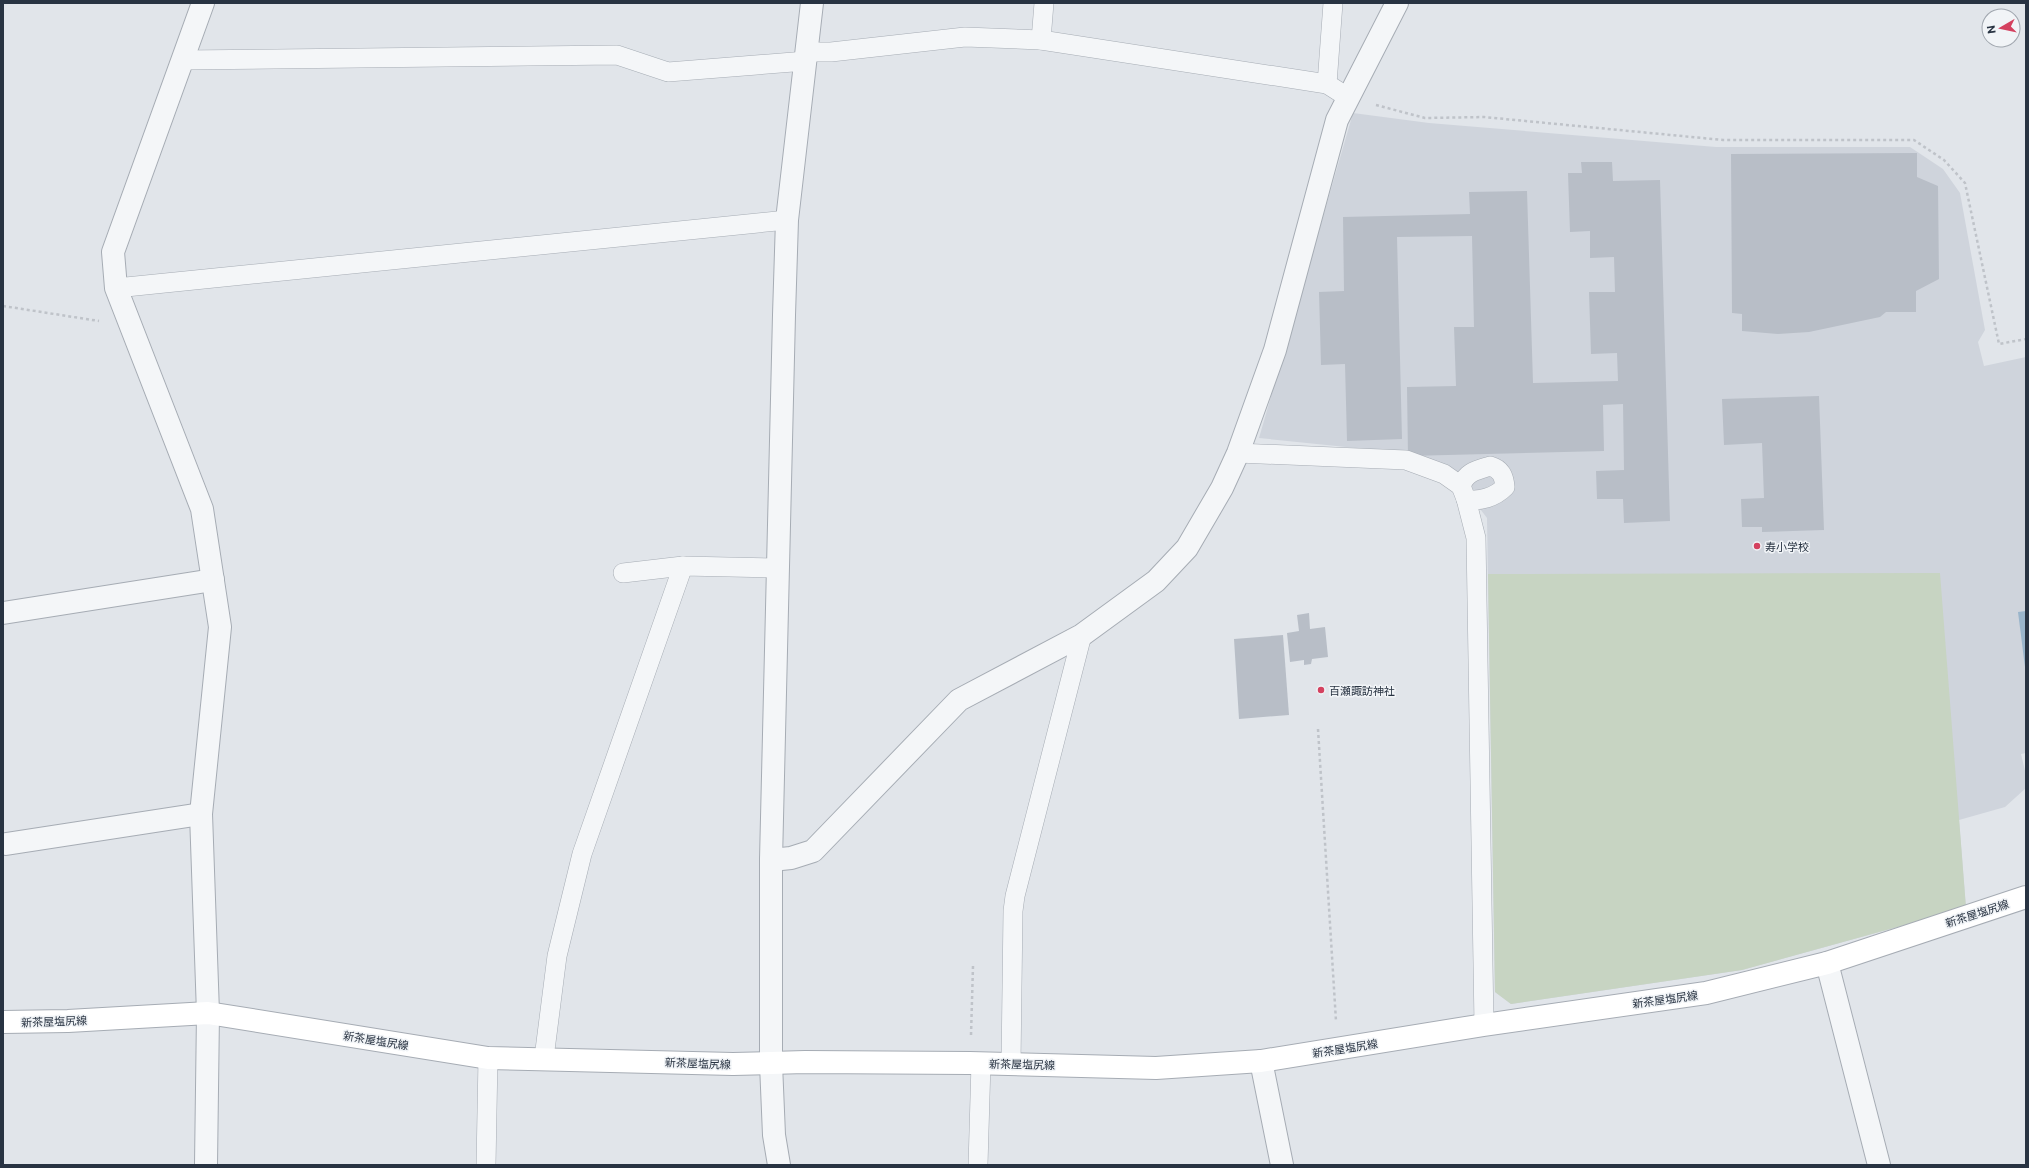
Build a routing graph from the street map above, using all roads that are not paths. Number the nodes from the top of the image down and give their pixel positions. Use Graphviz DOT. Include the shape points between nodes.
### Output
graph roads {
  1 [pos="203,3"];
  2 [pos="812,3"];
  3 [pos="1044,3"];
  4 [pos="1333,3"];
  5 [pos="1397,3"];
  6 [pos="1041,40"];
  7 [pos="807,57"];
  8 [pos="182,60"];
  9 [pos="1327,84"];
  10 [pos="1349,98"];
  11 [pos="788,220"];
  12 [pos="116,288"];
  13 [pos="1238,453"];
  14 [pos="683,566"];
  15 [pos="778,568"];
  16 [pos="623,573"];
  17 [pos="213,580"];
  18 [pos="3,613"];
  19 [pos="1082,635"];
  20 [pos="201,814"];
  21 [pos="6,844"];
  22 [pos="771,860"];
  23 [pos="2026,897"];
  24 [pos="1827,963"];
  25 [pos="208,1013"];
  26 [pos="3,1022"];
  27 [pos="1484,1025"];
  28 [pos="488,1058"];
  29 [pos="544,1058"];
  30 [pos="1261,1061"];
  31 [pos="975,1063"];
  32 [pos="771,1064"];
  33 [pos="1011,1064"];
  34 [pos="206,1165"];
  35 [pos="486,1165"];
  36 [pos="779,1165"];
  37 [pos="978,1165"];
  38 [pos="1282,1165"];
  39 [pos="1878,1165"];
  1 -- 8 [label="street"];
  2 -- 7 [label="street"];
  3 -- 6 [label="lane"];
  4 -- 9 [label="lane"];
  5 -- 10 [label="street"];
  6 -- 7 [label="lane" via="965,37"];
  6 -- 9 [label="lane"];
  7 -- 8 [label="lane" via="668,72 617,55"];
  7 -- 11 [label="street"];
  8 -- 12 [label="street" via="113,252"];
  9 -- 10 [label="lane"];
  10 -- 13 [label="street" via="1337,120 1275,350"];
  11 -- 12 [label="lane"];
  11 -- 15 [label="street"];
  12 -- 17 [label="street" via="202,509"];
  13 -- 19 [label="street" via="1222,488 1187,548 1156,582"];
  13 -- 27 [label="lane" via="1406,460 1444,474 1463,493 1476,538"];
  14 -- 15 [label="lane"];
  14 -- 16 [label="lane"];
  14 -- 29 [label="lane" via="582,854 557,956"];
  15 -- 22 [label="street"];
  17 -- 18 [label="street"];
  17 -- 20 [label="street" via="220,627"];
  19 -- 22 [label="street" via="960,700 813,851 791,858"];
  19 -- 33 [label="lane" via="1015,896"];
  20 -- 21 [label="street"];
  20 -- 25 [label="street"];
  22 -- 32 [label="street"];
  23 -- 24 [label="main road, 新茶屋塩尻線"];
  24 -- 27 [label="main road, 新茶屋塩尻線" via="1706,992"];
  24 -- 39 [label="street"];
  25 -- 26 [label="main road, 新茶屋塩尻線"];
  25 -- 28 [label="main road, 新茶屋塩尻線"];
  25 -- 34 [label="street"];
  27 -- 30 [label="main road, 新茶屋塩尻線"];
  28 -- 29 [label="main road, 新茶屋塩尻線"];
  28 -- 35 [label="lane"];
  29 -- 32 [label="main road, 新茶屋塩尻線"];
  30 -- 33 [label="main road, 新茶屋塩尻線" via="1156,1068"];
  30 -- 38 [label="street"];
  31 -- 32 [label="main road, 新茶屋塩尻線"];
  31 -- 33 [label="main road, 新茶屋塩尻線"];
  31 -- 37 [label="lane"];
  32 -- 36 [label="street" via="774,1135"];
}
